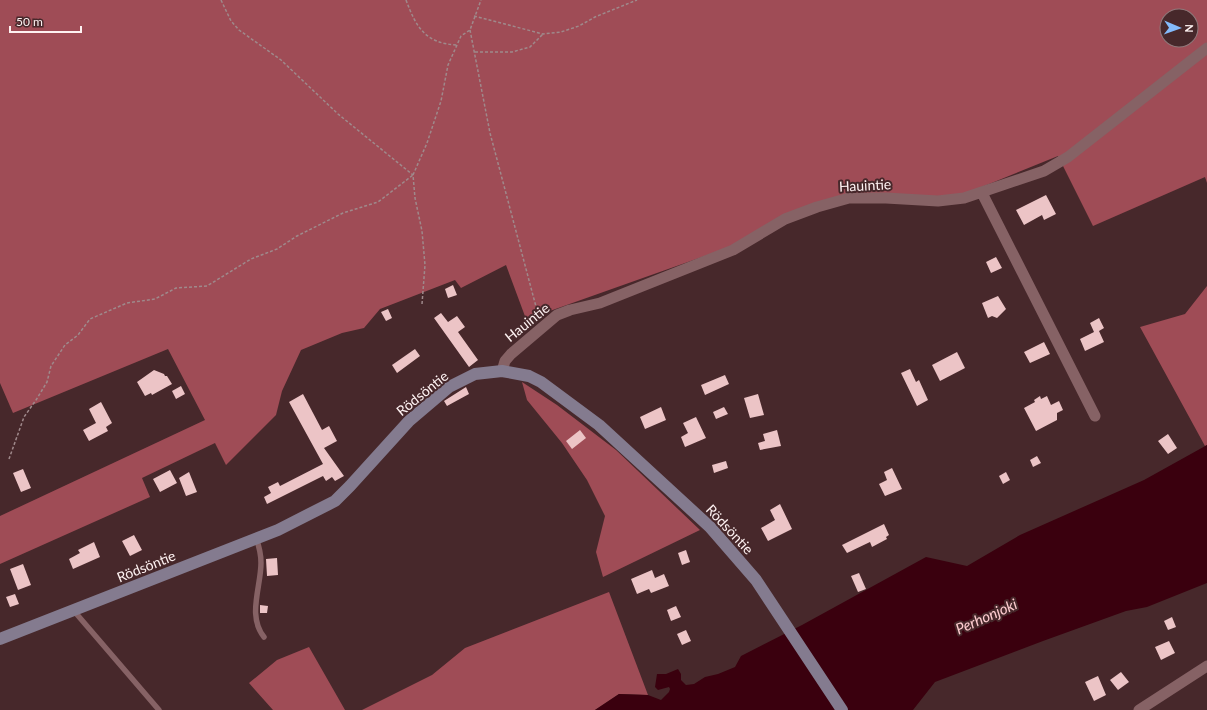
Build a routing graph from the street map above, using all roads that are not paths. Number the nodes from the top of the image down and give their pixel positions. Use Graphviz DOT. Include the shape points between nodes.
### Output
graph roads {
  1 [pos="1207,48"];
  2 [pos="982,193"];
  3 [pos="502,370"];
  4 [pos="1094,416"];
  5 [pos="256,538"];
  6 [pos="74,611"];
  7 [pos="264,636"];
  8 [pos="0,639"];
  9 [pos="1207,666"];
  10 [pos="159,710"];
  11 [pos="842,710"];
  12 [pos="1139,710"];
  1 -- 2 [label="street, Hauintie" via="1068,157 1044,171"];
  2 -- 3 [label="street, Hauintie" via="952,200 866,197 837,200 786,219 733,250 600,303 557,316 511,354"];
  2 -- 4 [label="street"];
  3 -- 5 [label="street, Rödsöntie" via="475,374 449,387 408,421 335,501"];
  3 -- 11 [label="street, Rödsöntie" via="541,382 599,425 710,527 756,580"];
  5 -- 6 [label="street, Rödsöntie"];
  5 -- 7 [label="lane" via="261,562 257,622"];
  6 -- 8 [label="street, Rödsöntie"];
  6 -- 10 [label="lane"];
  9 -- 12 [label="street"];
}
